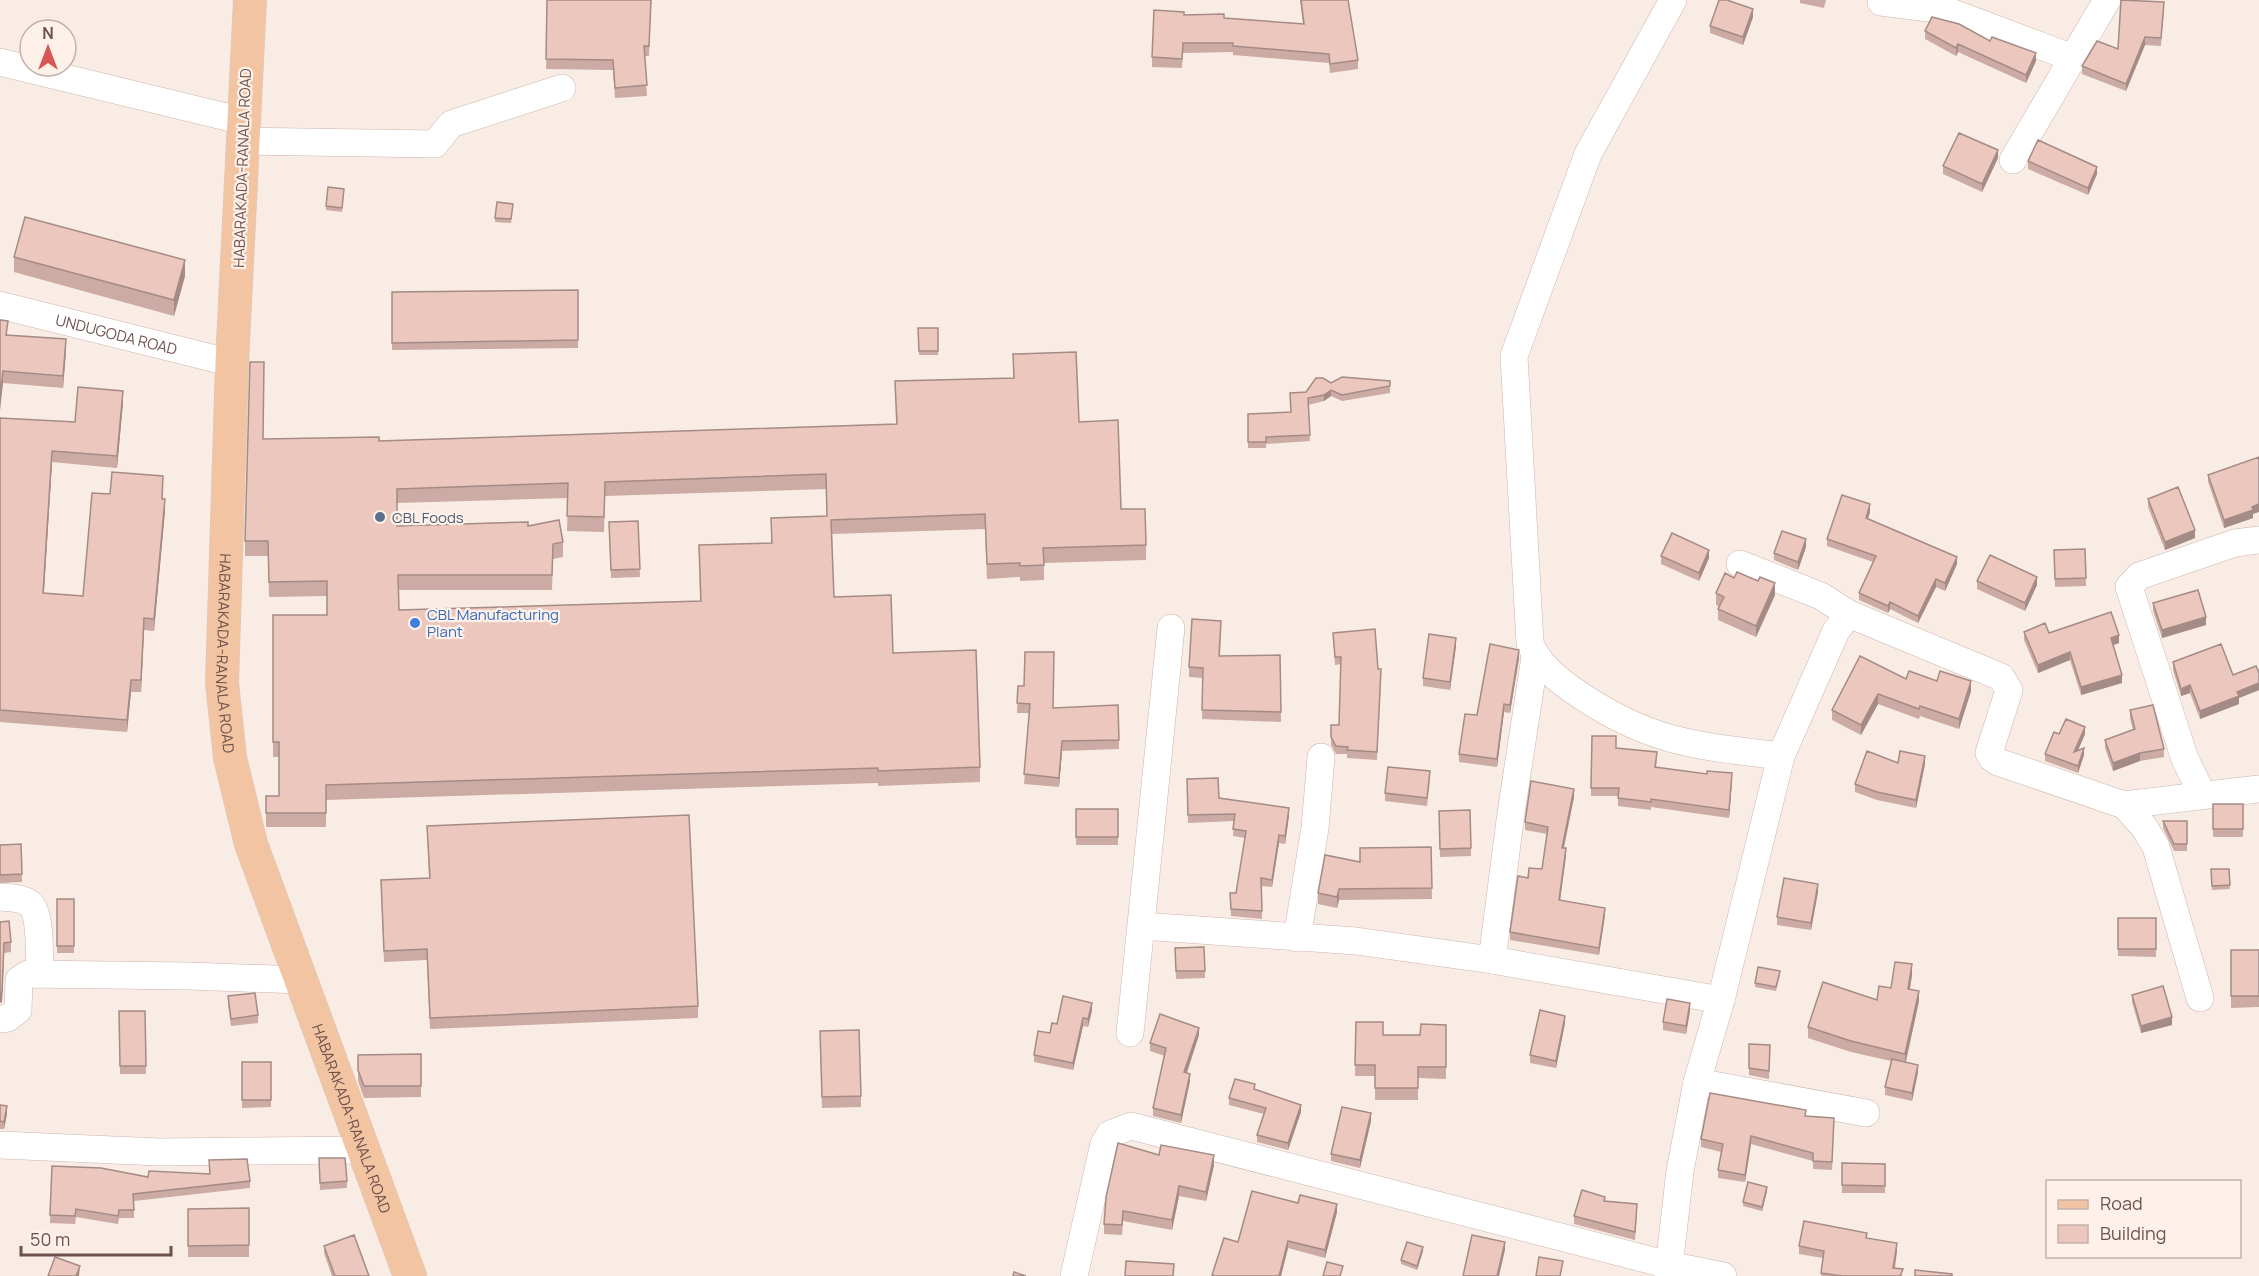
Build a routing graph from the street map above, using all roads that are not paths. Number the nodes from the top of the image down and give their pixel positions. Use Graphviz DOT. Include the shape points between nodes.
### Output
graph roads {
  1 [pos="250,0"];
  2 [pos="1673,0"];
  3 [pos="2107,0"];
  4 [pos="1881,2"];
  5 [pos="2073,58"];
  6 [pos="0,62"];
  7 [pos="562,88"];
  8 [pos="243,131"];
  9 [pos="2013,160"];
  10 [pos="0,305"];
  11 [pos="232,363"];
  12 [pos="2259,540"];
  13 [pos="1740,564"];
  14 [pos="1849,614"];
  15 [pos="1171,628"];
  16 [pos="1535,657"];
  17 [pos="1781,756"];
  18 [pos="1321,757"];
  19 [pos="2259,789"];
  20 [pos="2202,794"];
  21 [pos="2124,804"];
  22 [pos="0,897"];
  23 [pos="1142,926"];
  24 [pos="1297,938"];
  25 [pos="1492,960"];
  26 [pos="40,973"];
  27 [pos="300,980"];
  28 [pos="2200,998"];
  29 [pos="1721,1000"];
  30 [pos="0,1019"];
  31 [pos="1130,1033"];
  32 [pos="1697,1082"];
  33 [pos="1866,1113"];
  34 [pos="0,1145"];
  35 [pos="363,1150"];
  36 [pos="1669,1270"];
  37 [pos="410,1276"];
  38 [pos="1074,1276"];
  39 [pos="1723,1276"];
  1 -- 8 [label="main road, HABARAKADA-RANALA ROAD"];
  2 -- 16 [label="street" via="1588,154 1514,356 1530,643"];
  3 -- 5 [label="street"];
  4 -- 5 [label="street" via="1945,9"];
  5 -- 9 [label="street"];
  6 -- 8 [label="street"];
  7 -- 8 [label="street" via="451,124 435,144"];
  8 -- 11 [label="main road, HABARAKADA-RANALA ROAD"];
  10 -- 11 [label="street, UNDUGODA ROAD"];
  11 -- 27 [label="main road, HABARAKADA-RANALA ROAD" via="222,682 230,758 251,844"];
  12 -- 20 [label="street" via="2235,543 2139,576 2129,587 2186,759"];
  13 -- 14 [label="street" via="1821,596"];
  14 -- 17 [label="street" via="1836,631"];
  14 -- 21 [label="street" via="2001,676 2009,690 1989,753 1992,758"];
  15 -- 23 [label="street"];
  16 -- 17 [label="street" via="1604,712 1642,731 1691,745"];
  16 -- 25 [label="street"];
  17 -- 29 [label="street"];
  18 -- 24 [label="street" via="1315,828"];
  19 -- 20 [label="street"];
  20 -- 21 [label="street"];
  21 -- 28 [label="street" via="2157,847"];
  22 -- 26 [label="street" via="21,899 32,905"];
  23 -- 24 [label="street"];
  23 -- 31 [label="street"];
  24 -- 25 [label="street" via="1356,941"];
  25 -- 29 [label="street"];
  26 -- 27 [label="street"];
  26 -- 30 [label="street" via="28,974 20,980 18,1010"];
  27 -- 35 [label="main road, HABARAKADA-RANALA ROAD"];
  29 -- 32 [label="street"];
  32 -- 33 [label="street"];
  32 -- 36 [label="street" via="1680,1171"];
  34 -- 35 [label="street" via="159,1152"];
  35 -- 37 [label="main road, HABARAKADA-RANALA ROAD"];
  36 -- 38 [label="street" via="1131,1126 1110,1134 1104,1144"];
  36 -- 39 [label="street"];
}
